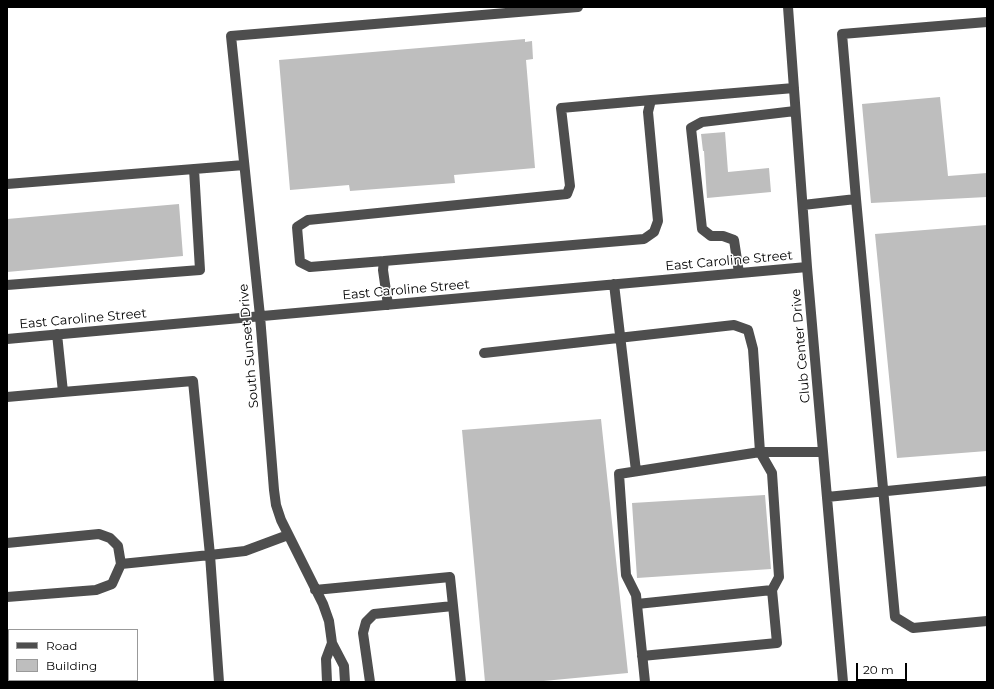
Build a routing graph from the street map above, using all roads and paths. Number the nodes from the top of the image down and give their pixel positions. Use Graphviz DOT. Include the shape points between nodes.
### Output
graph roads {
  1 [pos="578,7"];
  2 [pos="788,7"];
  3 [pos="479,11"];
  4 [pos="987,22"];
  5 [pos="794,88"];
  6 [pos="651,100"];
  7 [pos="795,111"];
  8 [pos="244,165"];
  9 [pos="194,169"];
  10 [pos="7,184"];
  11 [pos="856,199"];
  12 [pos="803,205"];
  13 [pos="384,261"];
  14 [pos="807,267"];
  15 [pos="738,273"];
  16 [pos="614,284"];
  17 [pos="7,285"];
  18 [pos="388,305"];
  19 [pos="260,316"];
  20 [pos="57,334"];
  21 [pos="7,339"];
  22 [pos="621,339"];
  23 [pos="484,353"];
  24 [pos="63,392"];
  25 [pos="7,397"];
  26 [pos="760,452"];
  27 [pos="823,452"];
  28 [pos="636,471"];
  29 [pos="987,481"];
  30 [pos="883,492"];
  31 [pos="827,497"];
  32 [pos="288,535"];
  33 [pos="7,543"];
  34 [pos="210,555"];
  35 [pos="122,564"];
  36 [pos="316,590"];
  37 [pos="772,590"];
  38 [pos="7,597"];
  39 [pos="637,604"];
  40 [pos="453,606"];
  41 [pos="987,622"];
  42 [pos="332,643"];
  43 [pos="642,656"];
  44 [pos="220,682"];
  45 [pos="327,682"];
  46 [pos="345,682"];
  47 [pos="370,682"];
  48 [pos="461,682"];
  49 [pos="645,682"];
  50 [pos="843,682"];
  1 -- 3 [label="street"];
  2 -- 5 [label="street, Club Center Drive"];
  3 -- 8 [label="street, South Sunset Drive" via="231,36"];
  4 -- 11 [label="street" via="842,34"];
  5 -- 6 [label="street"];
  5 -- 7 [label="street, Club Center Drive"];
  6 -- 13 [label="street" via="648,112 658,221 654,232 644,239"];
  6 -- 13 [label="street" via="561,108 570,186 568,194 308,220 297,227 300,262 310,267"];
  7 -- 12 [label="street, Club Center Drive"];
  7 -- 15 [label="street" via="702,122 691,128 702,229 711,236 723,236 734,240"];
  8 -- 9 [label="street"];
  8 -- 19 [label="street, South Sunset Drive"];
  9 -- 10 [label="street"];
  9 -- 17 [label="street" via="200,270"];
  11 -- 12 [label="street"];
  11 -- 30 [label="street"];
  12 -- 14 [label="street, Club Center Drive"];
  13 -- 18 [label="street"];
  14 -- 15 [label="street, East Caroline Street"];
  14 -- 27 [label="street, Club Center Drive"];
  15 -- 16 [label="street, East Caroline Street"];
  16 -- 18 [label="street, East Caroline Street"];
  16 -- 22 [label="street"];
  18 -- 19 [label="street, East Caroline Street"];
  19 -- 20 [label="street, East Caroline Street"];
  19 -- 32 [label="street, South Sunset Drive" via="274,490 276,505"];
  20 -- 21 [label="street, East Caroline Street"];
  20 -- 24 [label="street"];
  22 -- 23 [label="street"];
  22 -- 26 [label="street" via="734,325 748,330 753,349"];
  22 -- 28 [label="street"];
  24 -- 25 [label="street"];
  24 -- 34 [label="street" via="193,381"];
  26 -- 27 [label="street"];
  26 -- 28 [label="street"];
  26 -- 37 [label="street" via="772,473 779,577"];
  27 -- 31 [label="street, Club Center Drive"];
  28 -- 39 [label="street" via="619,474 626,574 636,595"];
  29 -- 30 [label="street"];
  30 -- 31 [label="street"];
  30 -- 41 [label="street" via="895,617 913,628"];
  31 -- 50 [label="street, Club Center Drive"];
  32 -- 34 [label="street" via="245,551"];
  32 -- 36 [label="street, South Sunset Drive"];
  33 -- 35 [label="street" via="99,534 110,538 118,546"];
  34 -- 35 [label="street"];
  34 -- 44 [label="street"];
  35 -- 38 [label="street" via="112,584 96,590"];
  36 -- 40 [label="street" via="450,577"];
  36 -- 42 [label="street, South Sunset Drive" via="329,621"];
  37 -- 39 [label="street"];
  37 -- 43 [label="street" via="777,643"];
  39 -- 43 [label="street"];
  40 -- 47 [label="street" via="374,614 366,622 363,633"];
  40 -- 48 [label="street"];
  42 -- 45 [label="street, South Sunset Drive" via="326,659"];
  42 -- 46 [label="street, South Sunset Drive" via="344,666"];
  43 -- 49 [label="street"];
}
